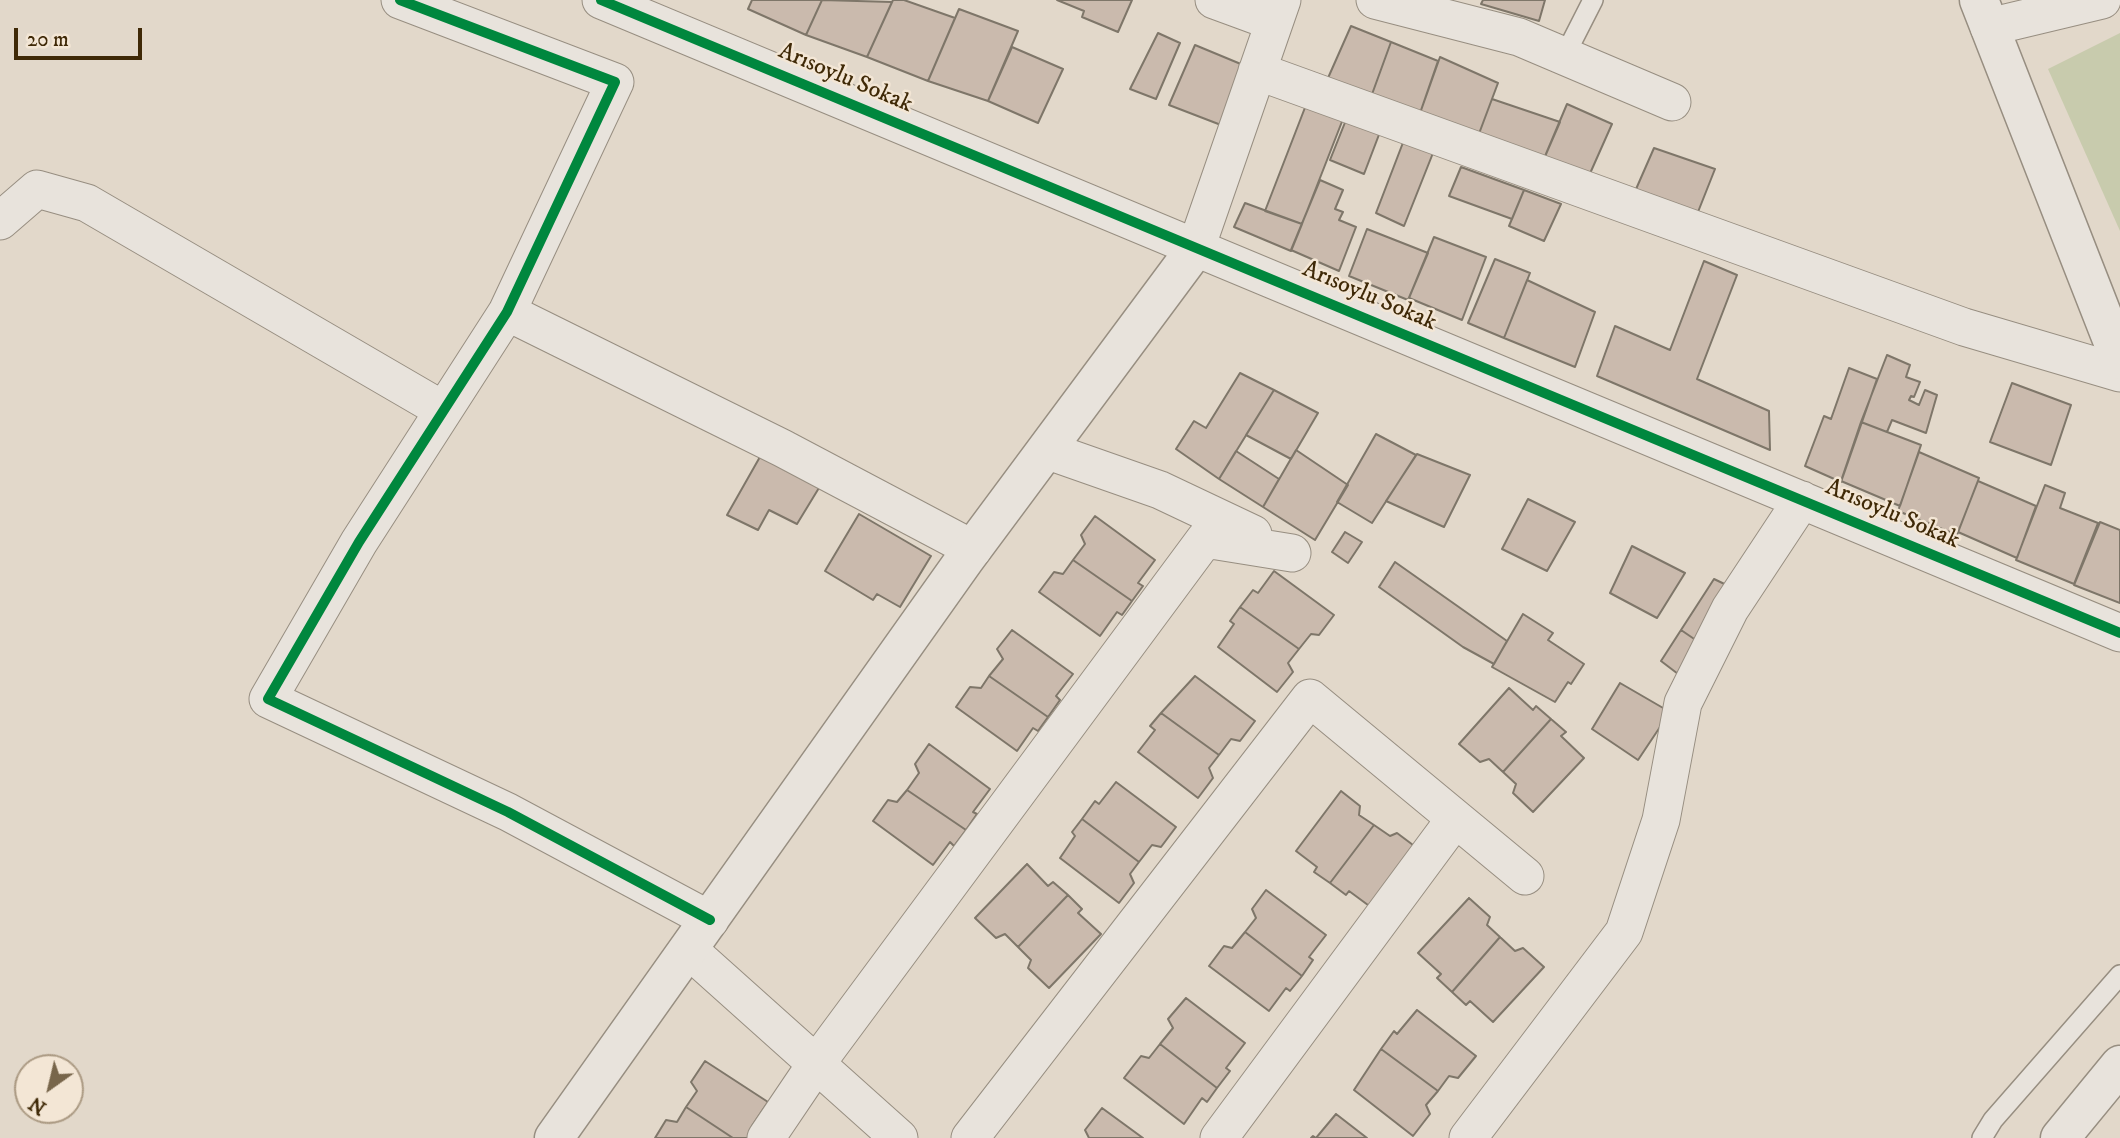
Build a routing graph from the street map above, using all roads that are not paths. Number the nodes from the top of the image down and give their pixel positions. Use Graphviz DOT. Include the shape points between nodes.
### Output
graph roads {
  1 [pos="400,0"];
  2 [pos="601,0"];
  3 [pos="1214,0"];
  4 [pos="1375,0"];
  5 [pos="1593,0"];
  6 [pos="2102,0"];
  7 [pos="644,8"];
  8 [pos="1278,11"];
  9 [pos="1984,13"];
  10 [pos="1564,57"];
  11 [pos="1257,71"];
  12 [pos="1672,102"];
  13 [pos="0,221"];
  14 [pos="1196,248"];
  15 [pos="507,312"];
  16 [pos="2120,360"];
  17 [pos="2120,373"];
  18 [pos="443,410"];
  19 [pos="1046,450"];
  20 [pos="1802,500"];
  21 [pos="973,549"];
  22 [pos="2120,633"];
  23 [pos="1455,819"];
  24 [pos="1525,876"];
  25 [pos="700,935"];
  26 [pos="2120,975"];
  27 [pos="816,1064"];
  28 [pos="2120,1065"];
  29 [pos="554,1138"];
  30 [pos="766,1138"];
  31 [pos="899,1138"];
  32 [pos="970,1138"];
  33 [pos="1219,1138"];
  34 [pos="1468,1138"];
  35 [pos="1982,1138"];
  36 [pos="2060,1138"];
  1 -- 15 [label="street" via="615,82"];
  2 -- 7 [label="street, Arısoylu Sokak"];
  3 -- 8 [label="street"];
  4 -- 10 [label="street" via="1519,37"];
  5 -- 10 [label="lane"];
  6 -- 9 [label="street"];
  7 -- 14 [label="street, Arısoylu Sokak"];
  8 -- 11 [label="street"];
  9 -- 16 [label="street"];
  10 -- 12 [label="street"];
  11 -- 14 [label="street"];
  11 -- 17 [label="street" via="1964,327"];
  13 -- 18 [label="street" via="37,189 87,203"];
  14 -- 19 [label="street"];
  14 -- 20 [label="street, Arısoylu Sokak"];
  15 -- 18 [label="street"];
  15 -- 21 [label="street"];
  18 -- 25 [label="street" via="268,699 508,812"];
  19 -- 21 [label="street"];
  19 -- 27 [label="street" via="1160,490 1292,553 1205,538"];
  20 -- 22 [label="street, Arısoylu Sokak"];
  20 -- 34 [label="street" via="1730,609 1683,703 1661,820 1624,932"];
  21 -- 25 [label="street"];
  23 -- 24 [label="street"];
  23 -- 32 [label="street" via="1310,698"];
  23 -- 33 [label="street"];
  25 -- 27 [label="street"];
  25 -- 29 [label="street"];
  26 -- 35 [label="lane"];
  27 -- 30 [label="street"];
  27 -- 31 [label="street"];
  28 -- 36 [label="street"];
}
